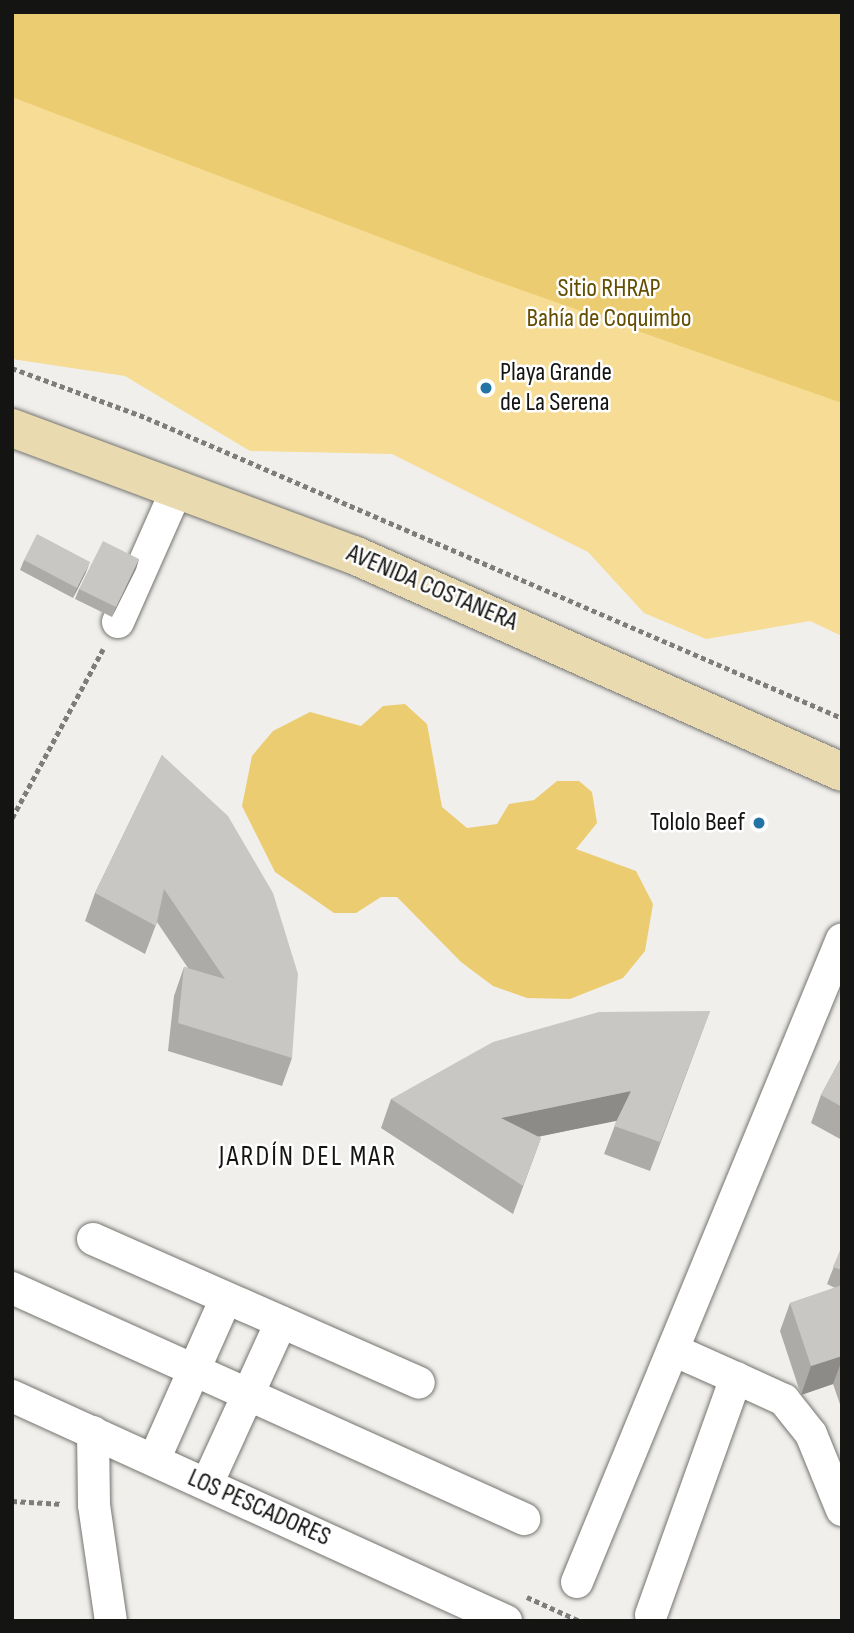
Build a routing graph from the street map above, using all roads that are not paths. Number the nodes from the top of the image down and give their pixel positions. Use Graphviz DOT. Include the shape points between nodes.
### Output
graph roads {
  1 [pos="12,428"];
  2 [pos="177,489"];
  3 [pos="118,622"];
  4 [pos="842,772"];
  5 [pos="842,939"];
  6 [pos="93,1239"];
  7 [pos="12,1288"];
  8 [pos="226,1298"];
  9 [pos="281,1322"];
  10 [pos="673,1350"];
  11 [pos="194,1369"];
  12 [pos="736,1378"];
  13 [pos="419,1383"];
  14 [pos="12,1395"];
  15 [pos="249,1395"];
  16 [pos="93,1432"];
  17 [pos="154,1460"];
  18 [pos="207,1484"];
  19 [pos="842,1510"];
  20 [pos="524,1519"];
  21 [pos="577,1582"];
  22 [pos="651,1615"];
  23 [pos="111,1621"];
  24 [pos="506,1621"];
  1 -- 2 [label="main road, AVENIDA COSTANERA"];
  2 -- 3 [label="street"];
  2 -- 4 [label="main road, AVENIDA COSTANERA" via="507,618"];
  5 -- 10 [label="street"];
  6 -- 8 [label="street"];
  7 -- 11 [label="street"];
  8 -- 9 [label="street"];
  8 -- 11 [label="street"];
  9 -- 13 [label="street"];
  9 -- 15 [label="street"];
  10 -- 12 [label="street"];
  10 -- 21 [label="street"];
  11 -- 15 [label="street"];
  11 -- 17 [label="street"];
  12 -- 19 [label="street" via="784,1401 811,1434"];
  12 -- 22 [label="street"];
  14 -- 16 [label="street, LOS PESCADORES"];
  15 -- 18 [label="street"];
  15 -- 20 [label="street"];
  16 -- 17 [label="street, LOS PESCADORES"];
  16 -- 23 [label="street" via="94,1505"];
  17 -- 18 [label="street, LOS PESCADORES"];
  18 -- 24 [label="street, LOS PESCADORES"];
}
